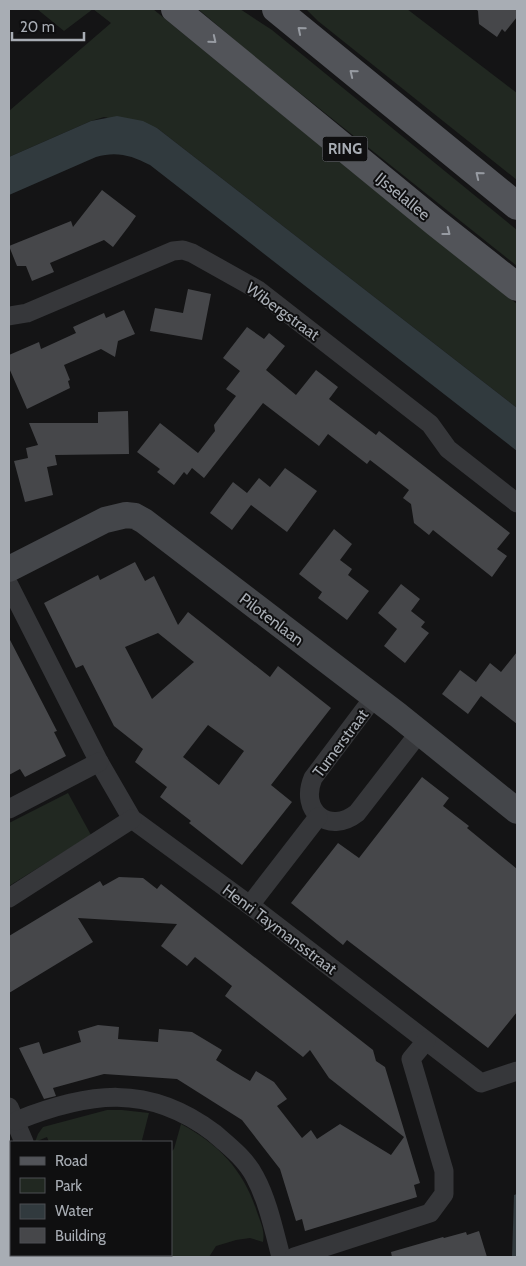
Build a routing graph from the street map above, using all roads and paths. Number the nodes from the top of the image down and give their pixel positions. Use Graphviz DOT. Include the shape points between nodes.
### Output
graph roads {
  1 [pos="175,9"];
  2 [pos="276,9"];
  3 [pos="517,206"];
  4 [pos="517,287"];
  5 [pos="9,316"];
  6 [pos="517,503"];
  7 [pos="9,569"];
  8 [pos="9,585"];
  9 [pos="374,697"];
  10 [pos="420,733"];
  11 [pos="99,762"];
  12 [pos="9,809"];
  13 [pos="517,811"];
  14 [pos="318,817"];
  15 [pos="132,819"];
  16 [pos="9,898"];
  17 [pos="250,906"];
  18 [pos="426,1041"];
  19 [pos="517,1071"];
  20 [pos="12,1114"];
  21 [pos="24,1141"];
  22 [pos="281,1257"];
  23 [pos="294,1257"];
  1 -- 4 [label="main road, IJsselallee / RING, one-way"];
  3 -- 2 [label="main road, one-way"];
  5 -- 6 [label="street, Wibergstraat" via="27,313 173,251 184,250 258,290 430,424 448,449"];
  7 -- 9 [label="street, Pilotenlaan" via="105,520 134,516"];
  8 -- 11 [label="street, Henri Taymansstraat"];
  9 -- 10 [label="street, Pilotenlaan"];
  9 -- 14 [label="street, Turnerstraat" via="313,778 308,794"];
  10 -- 13 [label="street, Pilotenlaan"];
  10 -- 14 [label="street" via="350,819 334,822"];
  11 -- 12 [label="street"];
  11 -- 15 [label="street, Henri Taymansstraat"];
  14 -- 17 [label="street"];
  15 -- 16 [label="street"];
  15 -- 17 [label="street, Henri Taymansstraat"];
  17 -- 18 [label="street, Henri Taymansstraat"];
  18 -- 19 [label="street, Henri Taymansstraat" via="480,1083"];
  18 -- 23 [label="street" via="411,1059 444,1171 444,1194 430,1214"];
  20 -- 21 [label="street"];
  20 -- 22 [label="street" via="91,1098 135,1097 169,1106 203,1125 234,1149 255,1177 272,1221"];
}
